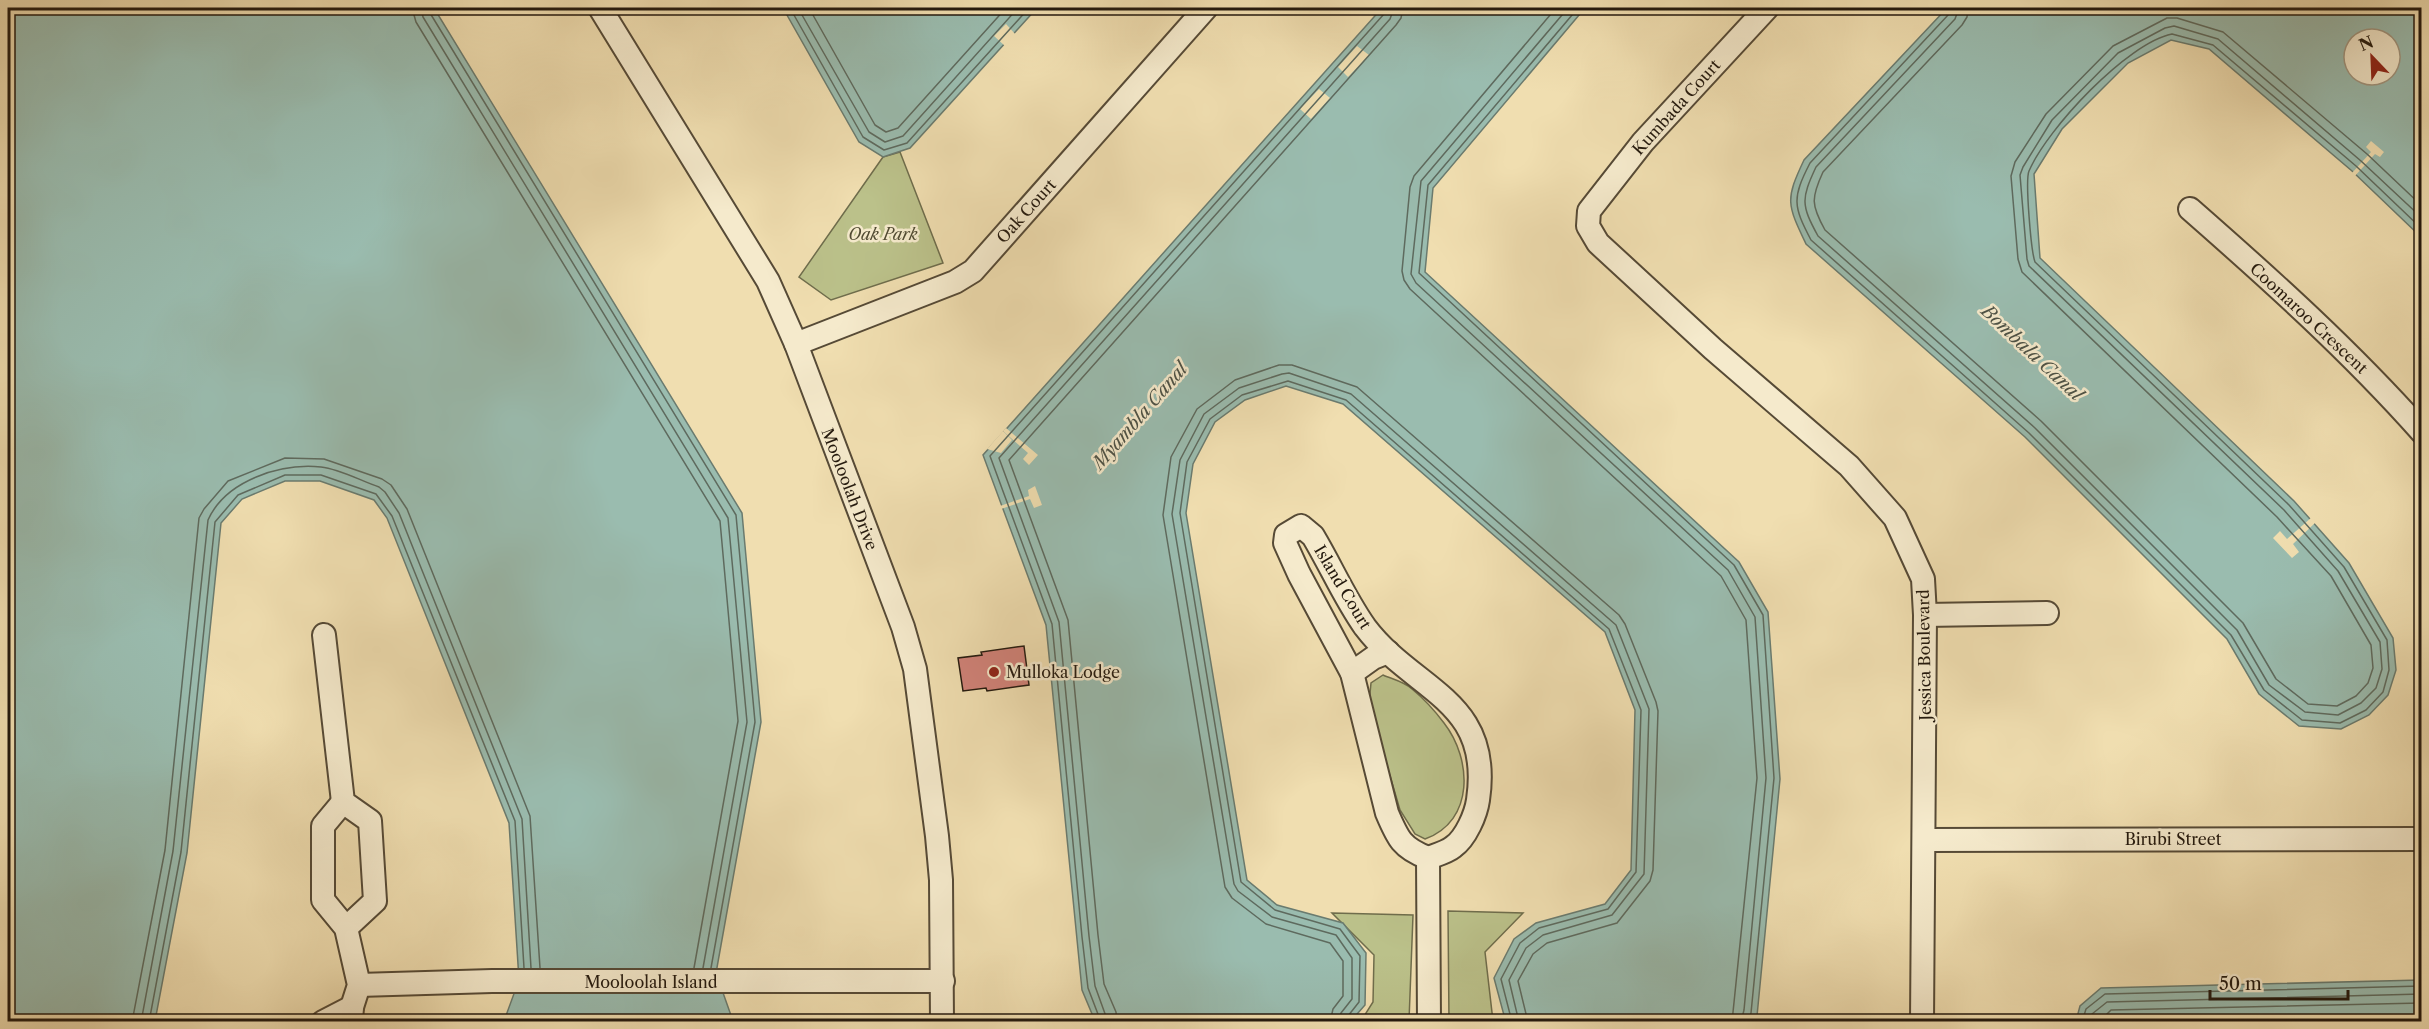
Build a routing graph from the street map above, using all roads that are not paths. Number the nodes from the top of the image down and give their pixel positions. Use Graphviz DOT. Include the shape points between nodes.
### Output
graph roads {
  1 [pos="600,8"];
  2 [pos="1206,8"];
  3 [pos="1767,8"];
  4 [pos="2190,209"];
  5 [pos="1589,211"];
  6 [pos="796,344"];
  7 [pos="2421,432"];
  8 [pos="2047,613"];
  9 [pos="1925,615"];
  10 [pos="324,635"];
  11 [pos="1388,652"];
  12 [pos="1352,673"];
  13 [pos="343,802"];
  14 [pos="2421,839"];
  15 [pos="1924,840"];
  16 [pos="1428,858"];
  17 [pos="346,928"];
  18 [pos="943,981"];
  19 [pos="359,985"];
  20 [pos="352,1014"];
  21 [pos="323,1022"];
  22 [pos="942,1022"];
  23 [pos="1429,1022"];
  24 [pos="1922,1022"];
  1 -- 6 [label="street, Mooloolah Drive" via="768,281"];
  2 -- 6 [label="street, Oak Court" via="973,271 955,282"];
  3 -- 5 [label="street, Kumbada Court" via="1643,142"];
  4 -- 7 [label="street, Coomaroo Crescent" via="2319,323"];
  5 -- 9 [label="street, Jessica Boulevard" via="1588,226 1598,243 1849,466 1895,518 1923,579"];
  6 -- 18 [label="street, Mooloolah Drive" via="903,627 915,669 940,869"];
  8 -- 9 [label="street"];
  9 -- 15 [label="street, Jessica Boulevard"];
  10 -- 13 [label="street"];
  11 -- 12 [label="street"];
  11 -- 12 [label="street, Island Court" via="1365,627 1309,532 1301,526 1286,535 1285,543"];
  11 -- 16 [label="street, Island Court" via="1464,718 1481,766 1475,817 1454,847"];
  12 -- 16 [label="street, Island Court" via="1391,822 1409,850"];
  13 -- 17 [label="street" via="323,826 323,900"];
  13 -- 17 [label="street" via="370,821 375,901"];
  14 -- 15 [label="street, Birubi Street"];
  15 -- 24 [label="street, Jessica Boulevard"];
  16 -- 23 [label="street"];
  17 -- 19 [label="street"];
  18 -- 19 [label="street, Mooloolah Island" via="492,981"];
  18 -- 22 [label="street, Mooloolah Drive"];
  19 -- 20 [label="street"];
  20 -- 21 [label="street"];
}
